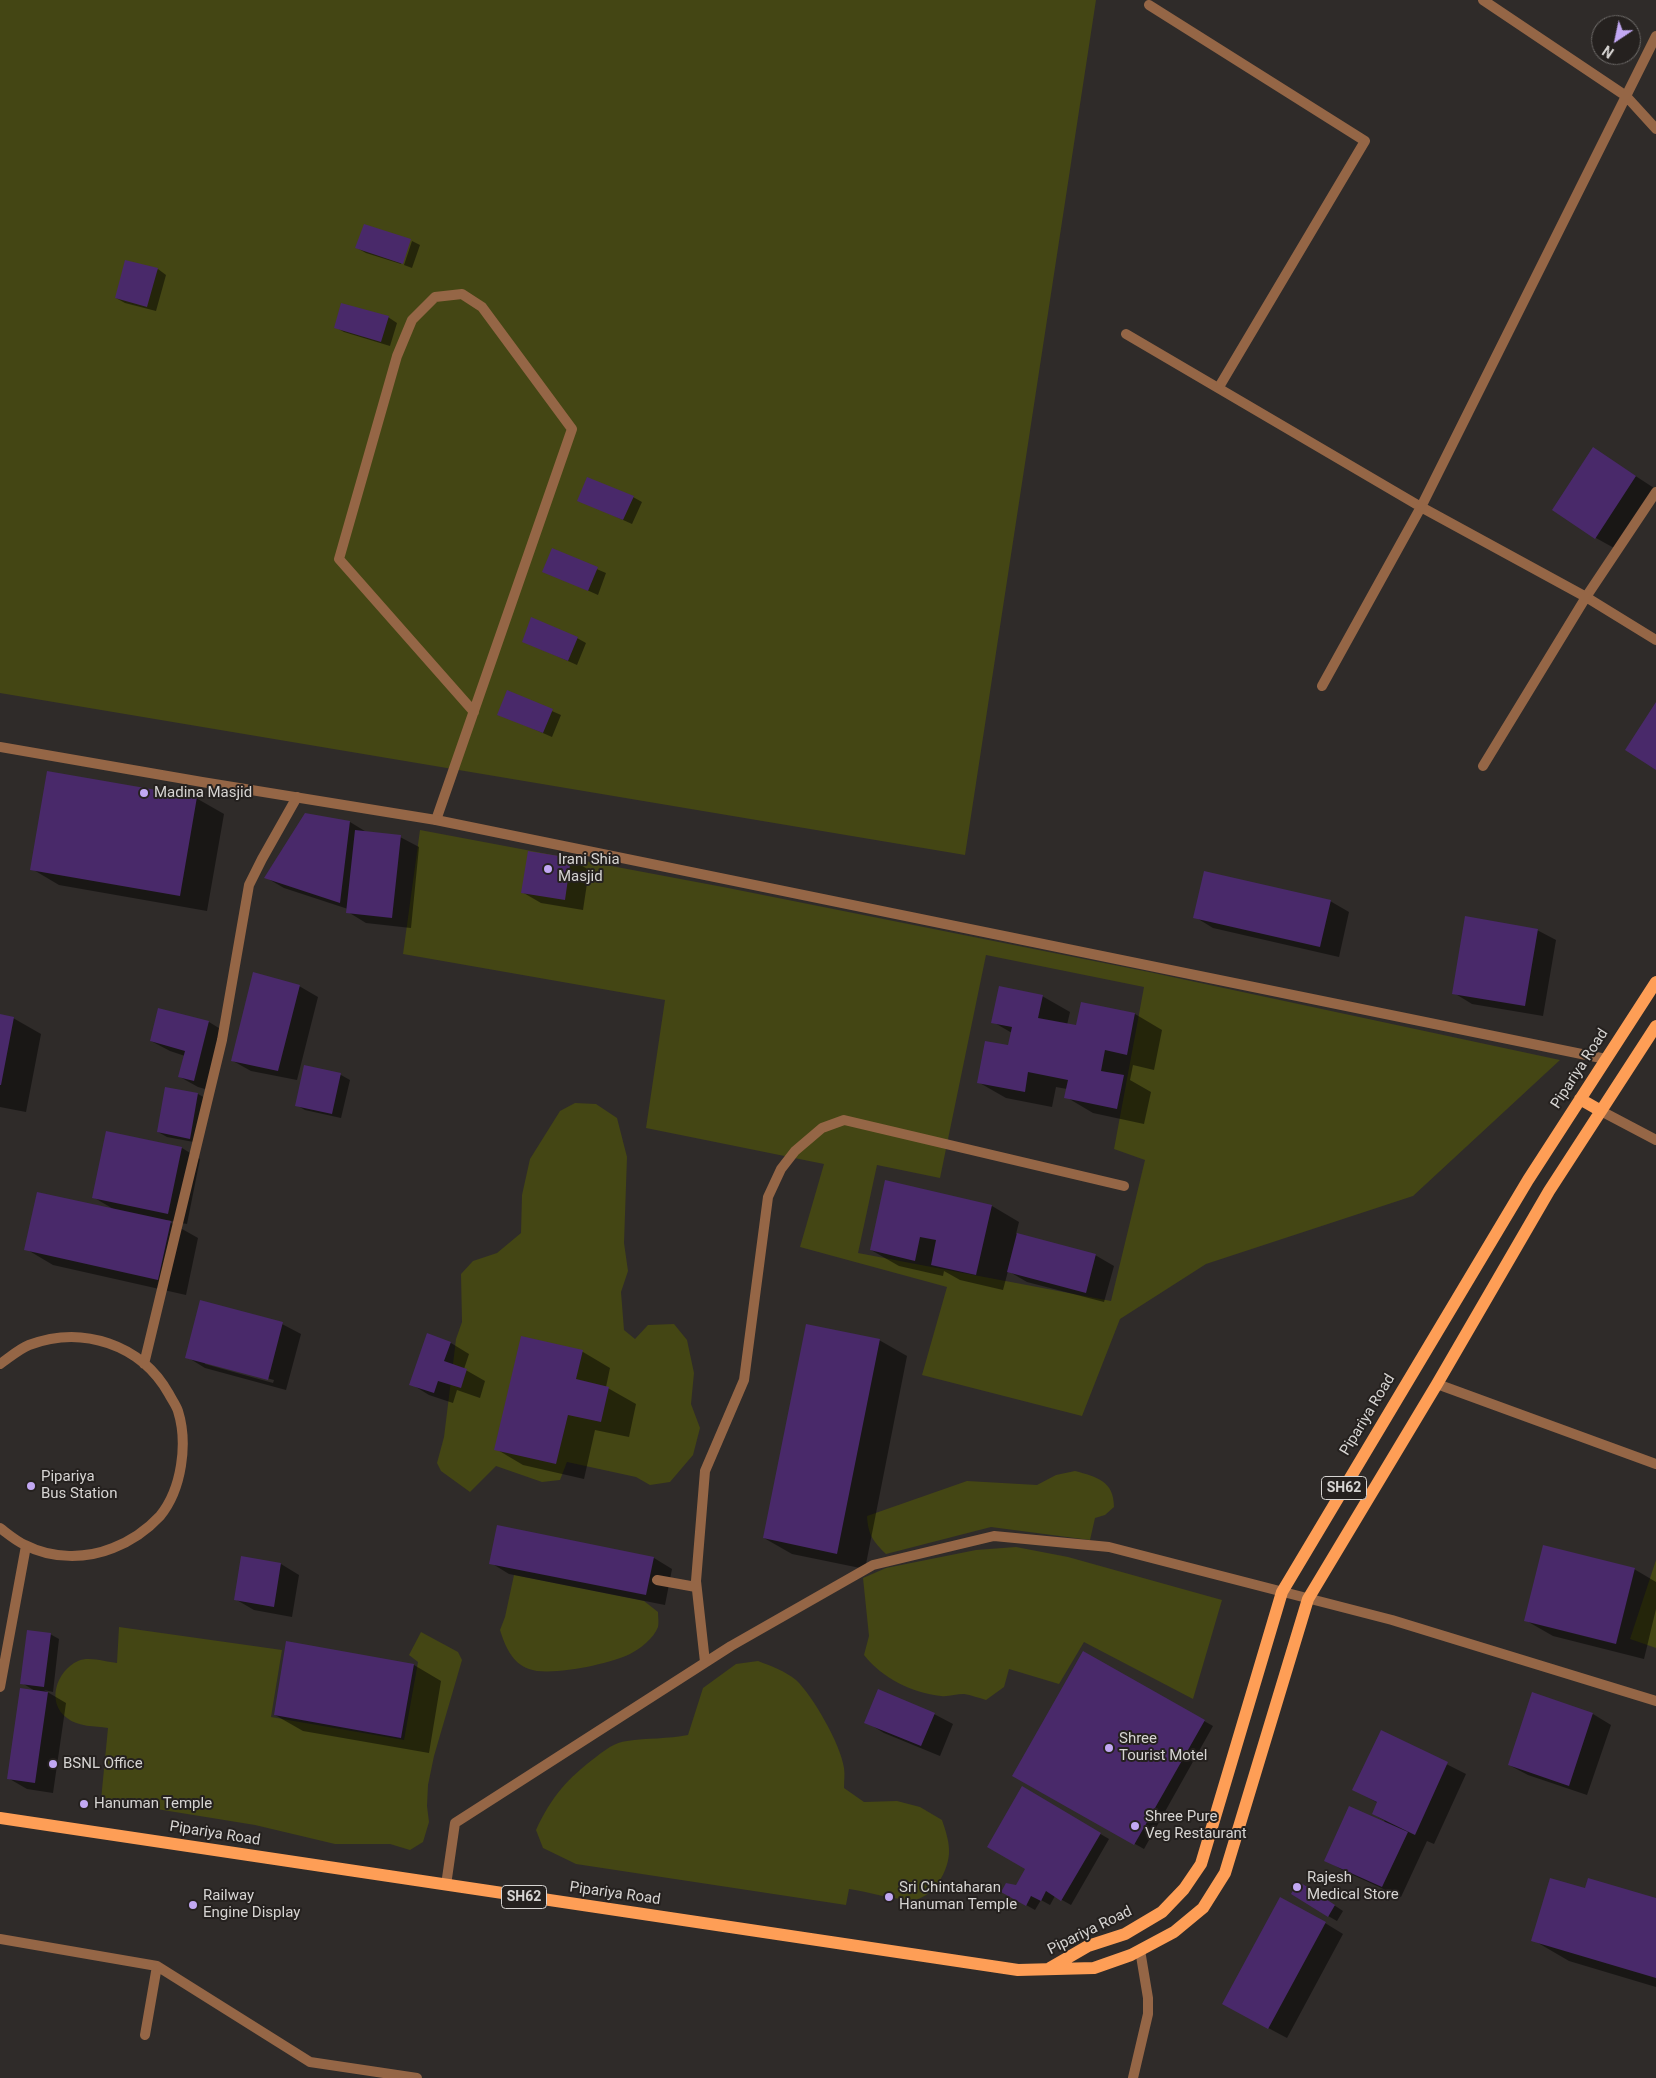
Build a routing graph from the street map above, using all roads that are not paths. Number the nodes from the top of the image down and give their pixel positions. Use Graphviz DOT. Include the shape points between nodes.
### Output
graph roads {
  1 [pos="1483,0"];
  2 [pos="1149,5"];
  3 [pos="1656,36"];
  4 [pos="1626,96"];
  5 [pos="1656,129"];
  6 [pos="1126,334"];
  7 [pos="1219,387"];
  8 [pos="1656,492"];
  9 [pos="1421,507"];
  10 [pos="1586,597"];
  11 [pos="1656,640"];
  12 [pos="1322,686"];
  13 [pos="474,712"];
  14 [pos="0,747"];
  15 [pos="1483,766"];
  16 [pos="297,797"];
  17 [pos="436,820"];
  18 [pos="1656,982"];
  19 [pos="1656,1026"];
  20 [pos="1606,1059"];
  21 [pos="1580,1098"];
  22 [pos="1600,1111"];
  23 [pos="1656,1140"];
  24 [pos="1124,1186"];
  25 [pos="0,1364"];
  26 [pos="144,1364"];
  27 [pos="1437,1384"];
  28 [pos="1656,1464"];
  29 [pos="0,1528"];
  30 [pos="26,1546"];
  31 [pos="657,1580"];
  32 [pos="696,1587"];
  33 [pos="1282,1592"];
  34 [pos="1308,1599"];
  35 [pos="706,1662"];
  36 [pos="0,1687"];
  37 [pos="1656,1701"];
  38 [pos="0,1818"];
  39 [pos="446,1885"];
  40 [pos="0,1938"];
  41 [pos="1140,1950"];
  42 [pos="157,1966"];
  43 [pos="1048,1969"];
  44 [pos="146,2035"];
  45 [pos="417,2078"];
  46 [pos="1133,2078"];
  1 -- 4 [label="street"];
  2 -- 7 [label="street" via="1365,141"];
  3 -- 4 [label="street"];
  4 -- 5 [label="street"];
  4 -- 9 [label="street"];
  6 -- 7 [label="street"];
  7 -- 9 [label="street"];
  8 -- 10 [label="street"];
  9 -- 10 [label="street"];
  9 -- 12 [label="street"];
  10 -- 11 [label="street"];
  10 -- 15 [label="street"];
  13 -- 13 [label="street" via="572,430 482,307 462,294 435,297 412,320 397,356 339,559"];
  13 -- 17 [label="street"];
  14 -- 16 [label="street"];
  16 -- 17 [label="street"];
  16 -- 26 [label="street" via="250,886 222,1040"];
  17 -- 20 [label="street"];
  18 -- 20 [label="main road, Pipariya Road / SH62"];
  19 -- 22 [label="main road, Pipariya Road / SH62"];
  20 -- 21 [label="main road, Pipariya Road / SH62"];
  21 -- 22 [label="main road"];
  21 -- 33 [label="main road, Pipariya Road / SH62"];
  22 -- 23 [label="street"];
  22 -- 27 [label="main road, Pipariya Road / SH62" via="1549,1191"];
  24 -- 32 [label="street" via="844,1120 822,1128 795,1151 781,1168 768,1197 744,1380 705,1471"];
  25 -- 26 [label="street" via="27,1345 62,1336 98,1339 132,1353"];
  26 -- 30 [label="street" via="160,1378 178,1411 184,1447 177,1483 160,1515 133,1540 98,1554 62,1556"];
  27 -- 28 [label="street"];
  27 -- 34 [label="main road, Pipariya Road / SH62"];
  29 -- 30 [label="street"];
  30 -- 36 [label="street"];
  31 -- 32 [label="street"];
  32 -- 35 [label="street"];
  33 -- 34 [label="street"];
  33 -- 35 [label="street" via="1109,1547 994,1536 873,1565"];
  33 -- 43 [label="main road, Pipariya Road / SH62" via="1201,1864 1184,1889 1162,1912 1125,1934 1088,1946"];
  34 -- 37 [label="street" via="1392,1620"];
  34 -- 41 [label="main road, Pipariya Road / SH62" via="1225,1873 1203,1908 1174,1932"];
  35 -- 39 [label="street" via="455,1823"];
  38 -- 39 [label="main road, Pipariya Road / SH62"];
  39 -- 43 [label="main road, Pipariya Road / SH62" via="1018,1970"];
  40 -- 42 [label="street"];
  41 -- 43 [label="main road, Pipariya Road / SH62" via="1094,1968"];
  41 -- 46 [label="street" via="1148,2014"];
  42 -- 44 [label="street"];
  42 -- 45 [label="street" via="310,2062"];
}
